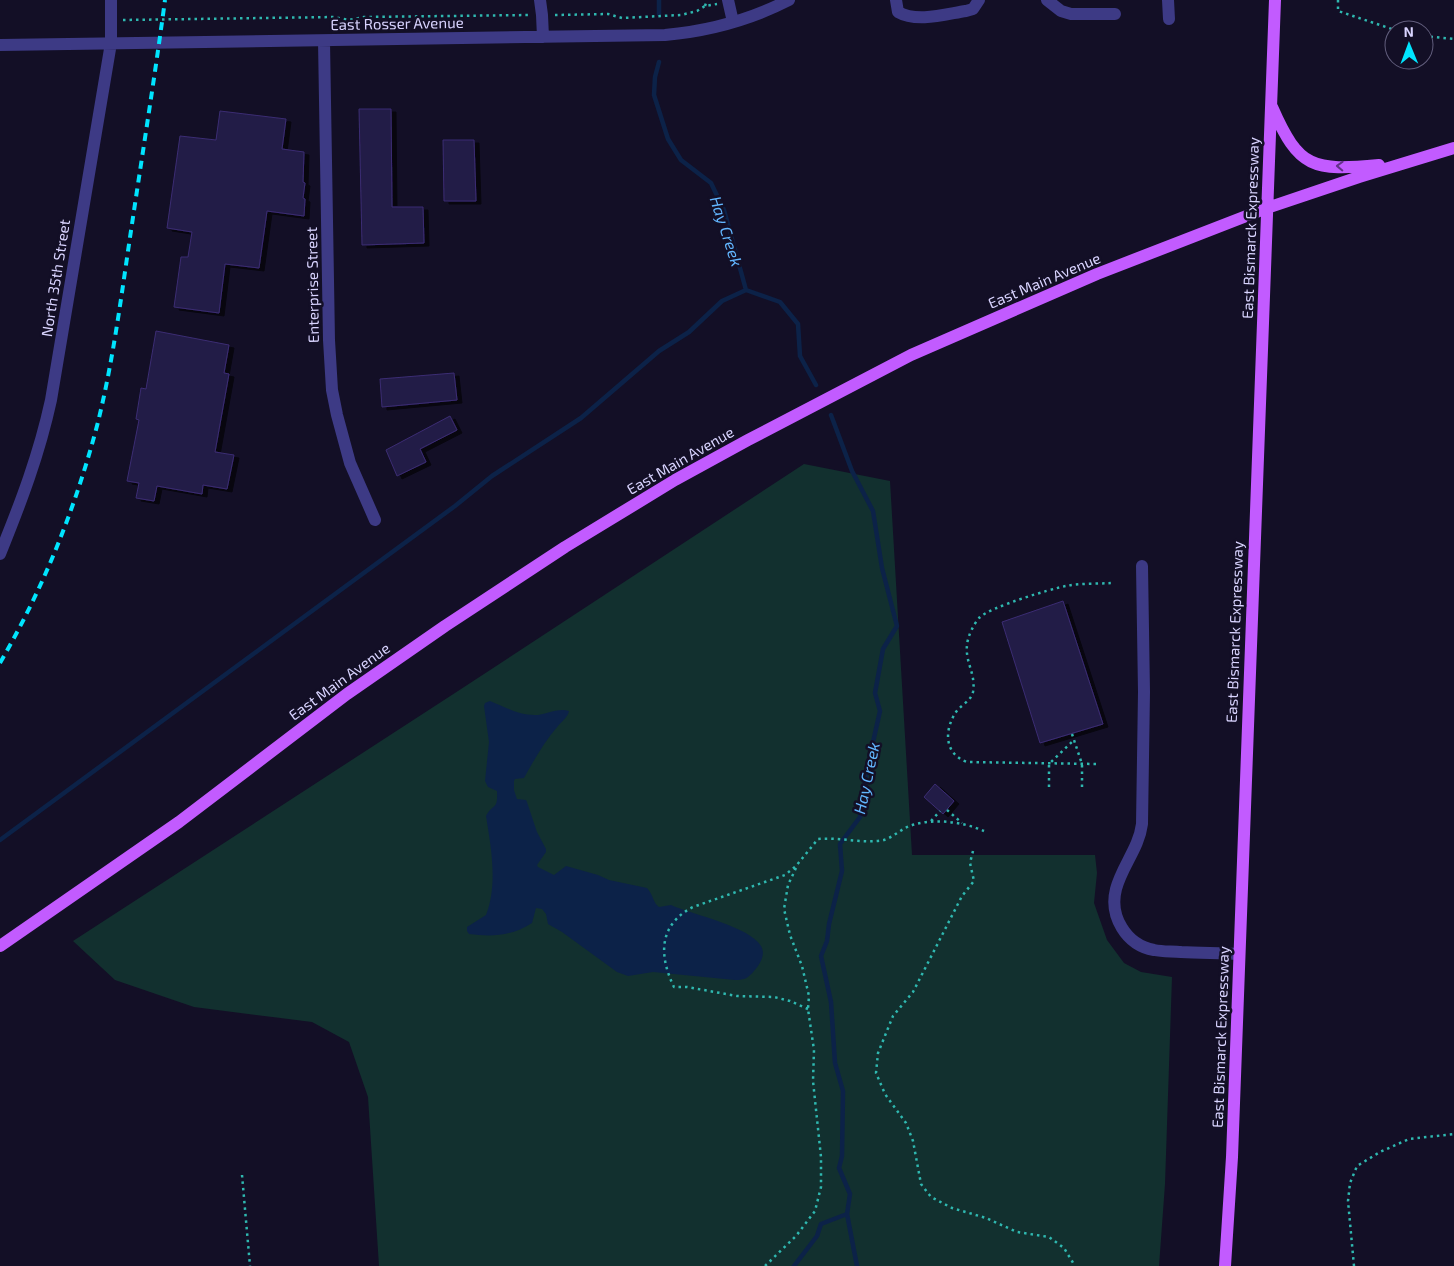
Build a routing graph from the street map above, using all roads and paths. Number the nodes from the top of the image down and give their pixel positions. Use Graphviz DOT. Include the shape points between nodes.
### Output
graph roads {
  1 [pos="111,0"];
  2 [pos="540,0"];
  3 [pos="707,0"];
  4 [pos="728,0"];
  5 [pos="788,0"];
  6 [pos="896,0"];
  7 [pos="979,0"];
  8 [pos="1047,0"];
  9 [pos="1168,0"];
  10 [pos="1275,0"];
  11 [pos="1338,0"];
  12 [pos="1115,14"];
  13 [pos="542,15"];
  14 [pos="1168,19"];
  15 [pos="111,20"];
  16 [pos="733,22"];
  17 [pos="1384,26"];
  18 [pos="543,37"];
  19 [pos="1434,37"];
  20 [pos="1454,39"];
  21 [pos="324,41"];
  22 [pos="111,44"];
  23 [pos="0,45"];
  24 [pos="1271,103"];
  25 [pos="1454,148"];
  26 [pos="1406,162"];
  27 [pos="1266,208"];
  28 [pos="375,520"];
  29 [pos="0,554"];
  30 [pos="1142,566"];
  31 [pos="1111,583"];
  32 [pos="1072,734"];
  33 [pos="1074,740"];
  34 [pos="1049,764"];
  35 [pos="1082,764"];
  36 [pos="1096,764"];
  37 [pos="1049,787"];
  38 [pos="1082,788"];
  39 [pos="947,810"];
  40 [pos="940,811"];
  41 [pos="931,821"];
  42 [pos="963,824"];
  43 [pos="984,831"];
  44 [pos="973,851"];
  45 [pos="796,866"];
  46 [pos="0,946"];
  47 [pos="1239,954"];
  48 [pos="808,1009"];
  49 [pos="1454,1134"];
  50 [pos="242,1175"];
  51 [pos="250,1266"];
  52 [pos="765,1266"];
  53 [pos="1075,1266"];
  54 [pos="1225,1266"];
  55 [pos="1354,1266"];
  1 -- 15 [label="street, North 35th Street"];
  2 -- 13 [label="street"];
  3 -- 13 [label="path" via="705,6 697,11 681,15 622,18 608,14"];
  4 -- 16 [label="street"];
  5 -- 16 [label="street, East Rosser Avenue"];
  6 -- 7 [label="street" via="898,12 914,17 966,11"];
  8 -- 12 [label="street" via="1071,14"];
  9 -- 14 [label="street"];
  10 -- 24 [label="main road, East Bismarck Expressway"];
  11 -- 17 [label="path" via="1338,10"];
  13 -- 15 [label="path" via="364,17 349,20 334,17"];
  13 -- 18 [label="street"];
  15 -- 22 [label="street, North 35th Street"];
  16 -- 18 [label="street, East Rosser Avenue" via="678,34"];
  18 -- 21 [label="street, East Rosser Avenue"];
  19 -- 20 [label="path"];
  21 -- 22 [label="street, East Rosser Avenue"];
  21 -- 28 [label="street, Enterprise Street" via="332,390 350,463"];
  22 -- 23 [label="street, East Rosser Avenue"];
  22 -- 29 [label="street, North 35th Street" via="51,400 29,481"];
  26 -- 24 [label="main road, one-way" via="1356,167 1316,164 1294,149"];
  24 -- 27 [label="main road, East Bismarck Expressway"];
  25 -- 26 [label="main road, East Main Avenue"];
  26 -- 27 [label="main road, East Main Avenue"];
  27 -- 46 [label="main road, East Main Avenue" via="1097,274 911,355 675,480 444,626 347,694 179,822"];
  27 -- 47 [label="main road, East Bismarck Expressway"];
  30 -- 47 [label="street" via="1142,824 1139,839 1116,890 1114,906 1124,932 1145,947 1163,951"];
  31 -- 34 [label="path" via="1066,586 998,607 979,618 969,636 966,654 973,691 952,719 947,735 951,750 960,760 967,762"];
  32 -- 33 [label="path"];
  33 -- 34 [label="path"];
  33 -- 35 [label="path"];
  34 -- 35 [label="path"];
  34 -- 37 [label="path"];
  35 -- 36 [label="path"];
  35 -- 38 [label="path"];
  39 -- 42 [label="path"];
  40 -- 41 [label="path"];
  41 -- 42 [label="path"];
  41 -- 45 [label="path" via="906,828 886,840 818,839"];
  42 -- 43 [label="path"];
  44 -- 53 [label="path" via="970,863 974,881 962,896 913,992 893,1016 878,1053 876,1073 885,1094 906,1124 921,1184 931,1197 1017,1232 1049,1237 1064,1248"];
  45 -- 48 [label="path" via="788,885 784,909 802,966 809,996"];
  45 -- 48 [label="path" via="785,875 693,907 677,918 666,937 663,957 674,987 737,996 774,997"];
  47 -- 54 [label="main road, East Bismarck Expressway"];
  48 -- 52 [label="path" via="814,1050 813,1081 821,1187 815,1211 796,1236"];
  49 -- 55 [label="path" via="1409,1139 1357,1166 1350,1182 1348,1201"];
  50 -- 51 [label="path"];
}
